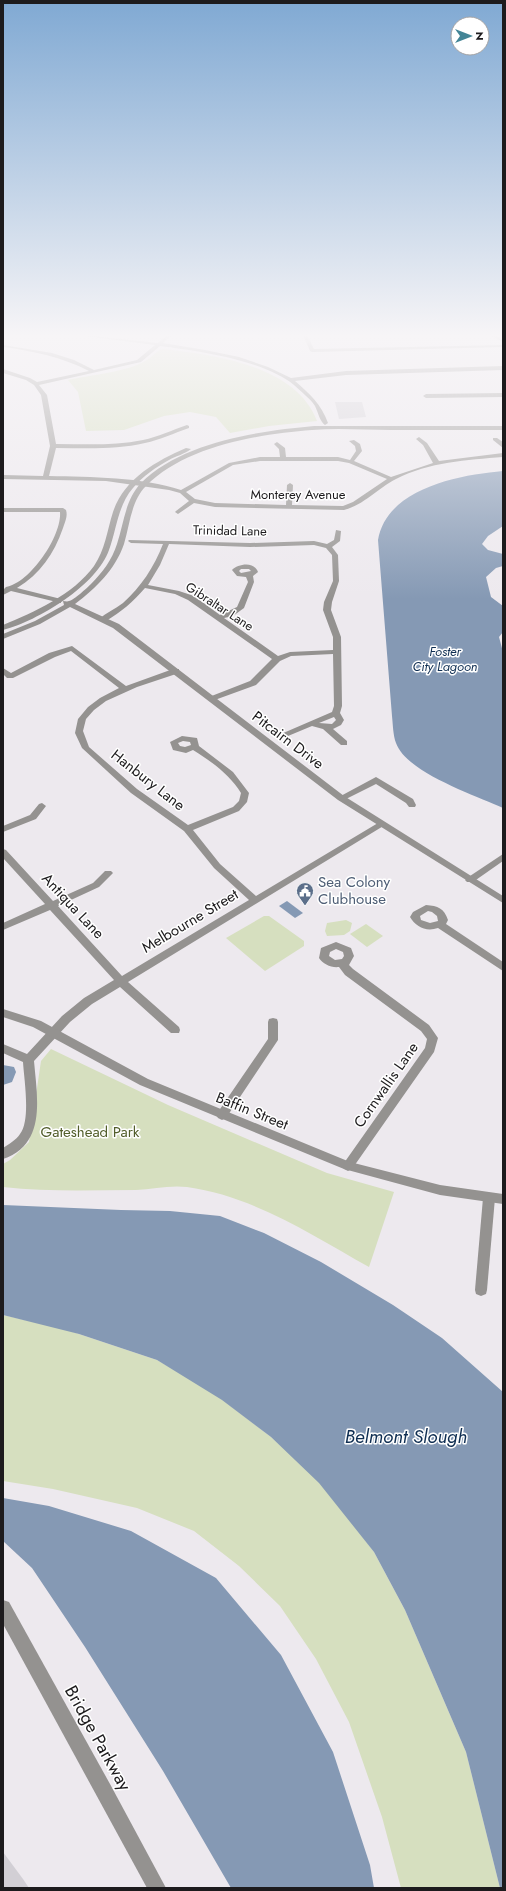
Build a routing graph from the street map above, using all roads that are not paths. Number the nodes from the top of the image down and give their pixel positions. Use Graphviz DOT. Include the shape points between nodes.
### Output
graph roads {
  1 [pos="50,423"];
  2 [pos="459,423"];
  3 [pos="325,424"];
  4 [pos="187,427"];
  5 [pos="428,428"];
  6 [pos="503,428"];
  7 [pos="262,434"];
  8 [pos="495,438"];
  9 [pos="419,439"];
  10 [pos="352,440"];
  11 [pos="277,444"];
  12 [pos="53,446"];
  13 [pos="503,446"];
  14 [pos="503,455"];
  15 [pos="283,458"];
  16 [pos="352,462"];
  17 [pos="438,464"];
  18 [pos="3,477"];
  19 [pos="46,477"];
  20 [pos="392,479"];
  21 [pos="134,483"];
  22 [pos="144,484"];
  23 [pos="290,485"];
  24 [pos="182,492"];
  25 [pos="194,501"];
  26 [pos="289,506"];
  27 [pos="3,510"];
  28 [pos="178,512"];
  29 [pos="338,530"];
  30 [pos="131,541"];
  31 [pos="167,542"];
  32 [pos="328,546"];
  33 [pos="249,575"];
  34 [pos="3,586"];
  35 [pos="144,586"];
  36 [pos="11,589"];
  37 [pos="3,593"];
  38 [pos="58,601"];
  39 [pos="70,605"];
  40 [pos="218,618"];
  41 [pos="103,619"];
  42 [pos="3,628"];
  43 [pos="3,637"];
  44 [pos="338,652"];
  45 [pos="277,659"];
  46 [pos="3,670"];
  47 [pos="176,671"];
  48 [pos="125,689"];
  49 [pos="212,700"];
  50 [pos="336,713"];
  51 [pos="313,723"];
  52 [pos="326,727"];
  53 [pos="285,734"];
  54 [pos="344,743"];
  55 [pos="194,747"];
  56 [pos="341,798"];
  57 [pos="412,805"];
  58 [pos="42,806"];
  59 [pos="381,825"];
  60 [pos="3,829"];
  61 [pos="187,829"];
  62 [pos="3,852"];
  63 [pos="503,857"];
  64 [pos="108,873"];
  65 [pos="470,880"];
  66 [pos="254,900"];
  67 [pos="503,900"];
  68 [pos="52,905"];
  69 [pos="439,924"];
  70 [pos="3,928"];
  71 [pos="342,964"];
  72 [pos="503,967"];
  73 [pos="121,980"];
  74 [pos="3,1013"];
  75 [pos="273,1022"];
  76 [pos="175,1030"];
  77 [pos="52,1033"];
  78 [pos="3,1048"];
  79 [pos="28,1060"];
  80 [pos="222,1115"];
  81 [pos="3,1154"];
  82 [pos="348,1166"];
  83 [pos="489,1198"];
  84 [pos="503,1199"];
  85 [pos="481,1290"];
  86 [pos="3,1608"];
  87 [pos="157,1888"];
  1 -- 12 [label="street"];
  2 -- 3 [label="street"];
  3 -- 5 [label="street"];
  3 -- 7 [label="street" via="268,431"];
  3 -- 21 [label="street" via="265,429 199,445 175,454"];
  4 -- 12 [label="street" via="134,443 112,446"];
  5 -- 6 [label="street"];
  5 -- 7 [label="street" via="314,428"];
  7 -- 22 [label="street" via="206,448 184,457"];
  8 -- 13 [label="street"];
  9 -- 17 [label="street" via="424,442"];
  10 -- 16 [label="street" via="358,445 359,451"];
  11 -- 15 [label="street" via="282,448"];
  12 -- 19 [label="street"];
  14 -- 17 [label="street, Monterey Avenue"];
  15 -- 16 [label="street" via="330,458"];
  15 -- 24 [label="street" via="237,462"];
  16 -- 20 [label="street"];
  17 -- 20 [label="street, Monterey Avenue"];
  18 -- 19 [label="street, Monterey Avenue"];
  19 -- 21 [label="street, Monterey Avenue" via="106,479"];
  20 -- 26 [label="street, Monterey Avenue" via="351,507"];
  21 -- 22 [label="street, Monterey Avenue"];
  21 -- 38 [label="street" via="119,505 103,557 82,582"];
  22 -- 24 [label="street, Monterey Avenue"];
  22 -- 39 [label="street" via="128,511 120,545 111,565 94,585"];
  23 -- 26 [label="street"];
  24 -- 25 [label="street, Monterey Avenue"];
  25 -- 26 [label="street, Monterey Avenue" via="215,505"];
  25 -- 28 [label="street"];
  27 -- 36 [label="street" via="63,510 64,514 53,549 34,572"];
  29 -- 32 [label="street" via="337,541"];
  30 -- 31 [label="street, Trinidad Lane"];
  31 -- 32 [label="street, Trinidad Lane" via="250,545 314,543"];
  31 -- 35 [label="street" via="160,561"];
  32 -- 44 [label="street" via="335,555 336,581 327,610 337,636"];
  33 -- 40 [label="street" via="251,582 240,608"];
  34 -- 36 [label="street, Pitcairn Drive"];
  35 -- 40 [label="street, Gibraltar Lane" via="184,595"];
  35 -- 41 [label="street" via="119,609"];
  36 -- 37 [label="street"];
  36 -- 38 [label="street, Pitcairn Drive"];
  38 -- 39 [label="street, Pitcairn Drive"];
  38 -- 42 [label="street"];
  39 -- 41 [label="street, Pitcairn Drive"];
  39 -- 43 [label="street" via="32,626"];
  40 -- 45 [label="street, Gibraltar Lane"];
  41 -- 47 [label="street, Pitcairn Drive" via="136,640"];
  44 -- 45 [label="street" via="295,652"];
  44 -- 50 [label="street" via="339,699"];
  45 -- 49 [label="street" via="252,683"];
  46 -- 48 [label="street" via="10,676 72,648"];
  47 -- 48 [label="street, Hanbury Lane"];
  47 -- 49 [label="street, Pitcairn Drive"];
  48 -- 61 [label="street, Hanbury Lane" via="100,701 84,715 79,732 82,740 86,748 130,788"];
  49 -- 56 [label="street, Pitcairn Drive"];
  50 -- 51 [label="street"];
  50 -- 52 [label="street" via="339,722"];
  51 -- 52 [label="street"];
  51 -- 53 [label="street"];
  52 -- 54 [label="street"];
  55 -- 61 [label="street" via="240,784 245,793 243,802 236,809"];
  56 -- 57 [label="street" via="376,780 410,801"];
  56 -- 59 [label="street, Pitcairn Drive"];
  58 -- 60 [label="street" via="33,817"];
  59 -- 65 [label="street, Pitcairn Drive"];
  59 -- 66 [label="street, Melbourne Street"];
  61 -- 66 [label="street, Hanbury Lane" via="217,866"];
  62 -- 68 [label="street, Antiqua Lane"];
  63 -- 65 [label="street"];
  64 -- 68 [label="street" via="96,885"];
  65 -- 67 [label="street, Pitcairn Drive"];
  66 -- 73 [label="street, Melbourne Street"];
  68 -- 70 [label="street"];
  68 -- 73 [label="street, Antiqua Lane"];
  69 -- 72 [label="street"];
  71 -- 82 [label="street, Cornwallis Lane" via="349,972 425,1028 433,1038 430,1049"];
  73 -- 76 [label="street, Antiqua Lane"];
  73 -- 77 [label="street, Melbourne Street" via="88,1001"];
  74 -- 77 [label="street, Baffin Street" via="37,1024"];
  75 -- 80 [label="street" via="273,1040"];
  77 -- 79 [label="street, Melbourne Street"];
  77 -- 80 [label="street, Baffin Street" via="144,1082"];
  78 -- 79 [label="street"];
  79 -- 81 [label="street" via="31,1116 29,1129 26,1136"];
  80 -- 82 [label="street, Baffin Street"];
  82 -- 83 [label="street, Baffin Street" via="418,1185"];
  83 -- 84 [label="street, Baffin Street"];
  83 -- 85 [label="street"];
  86 -- 87 [label="street, Bridge Parkway"];
}
